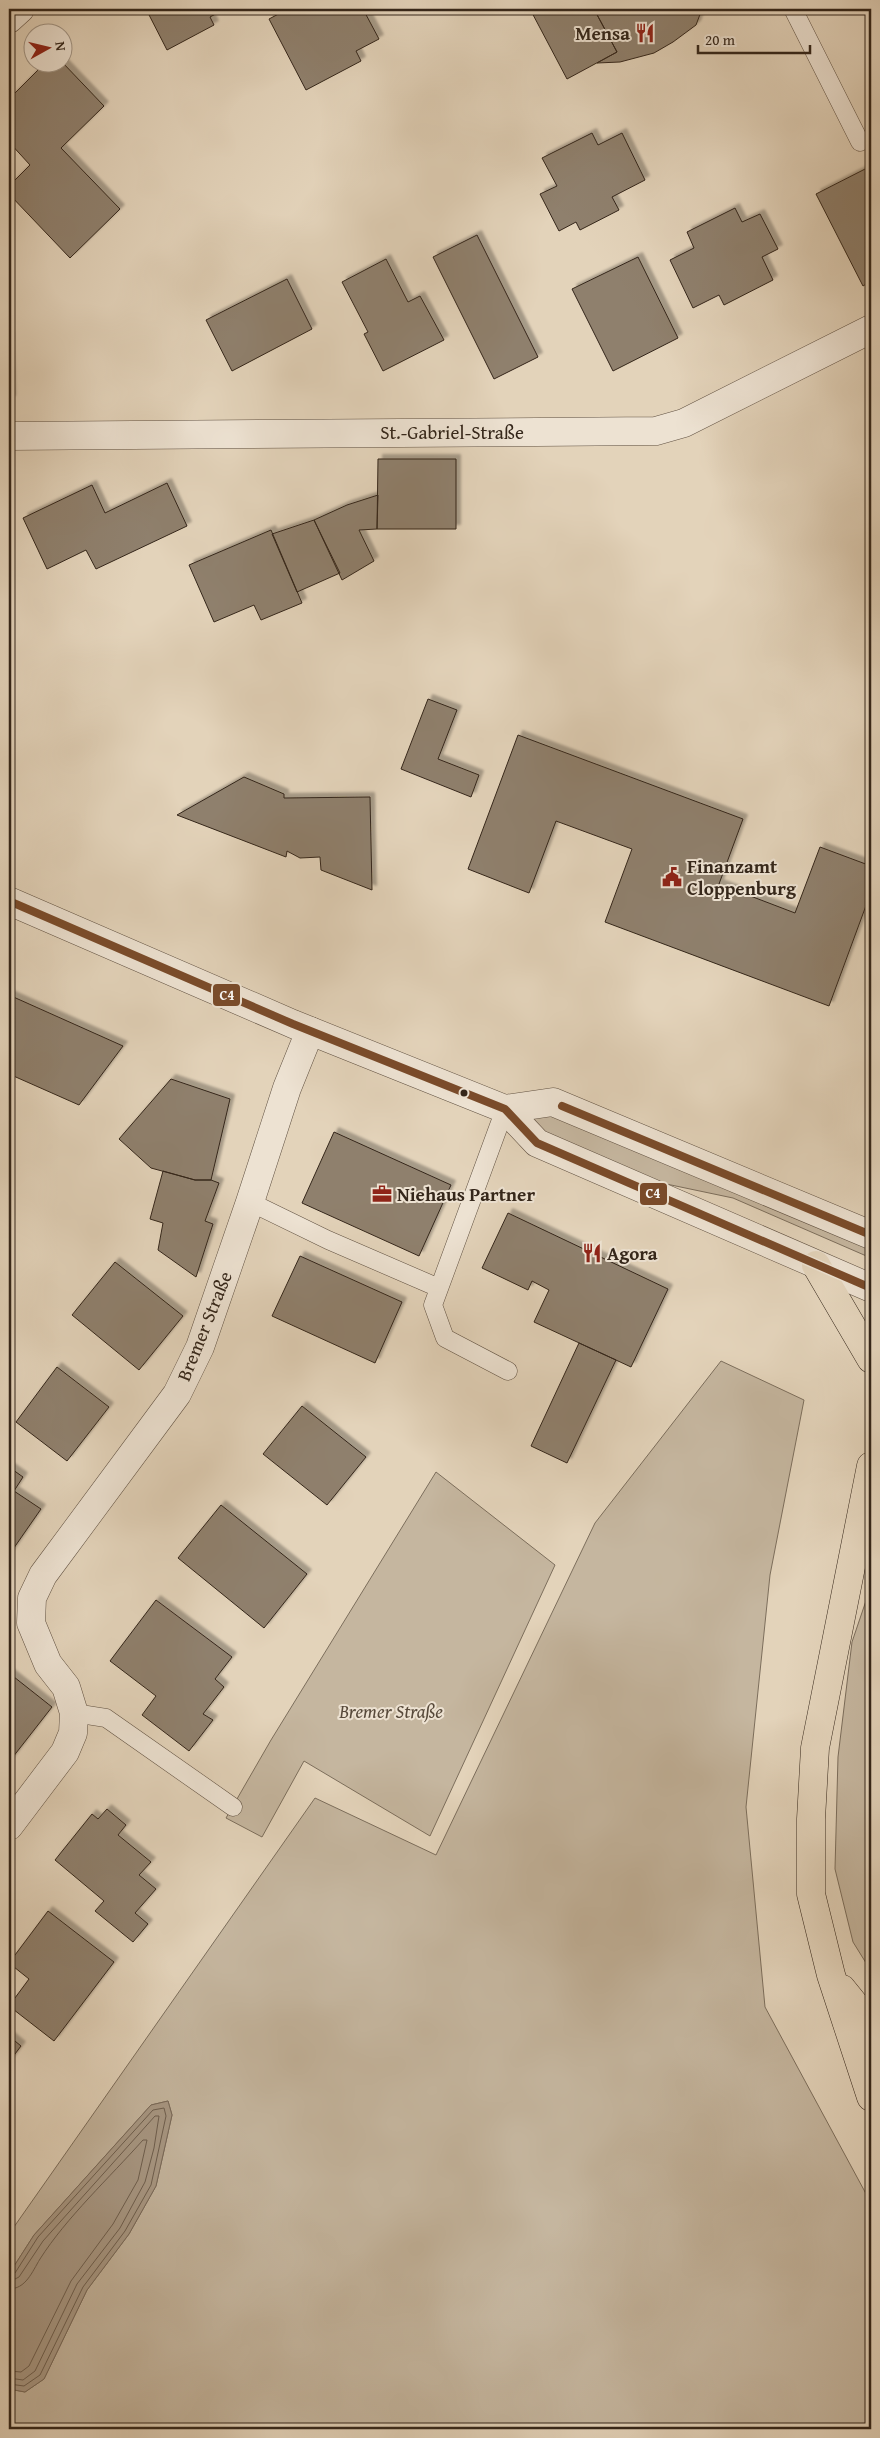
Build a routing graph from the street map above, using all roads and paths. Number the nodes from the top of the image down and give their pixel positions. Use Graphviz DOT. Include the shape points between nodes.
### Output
graph roads {
  1 [pos="20,9"];
  2 [pos="793,9"];
  3 [pos="9,19"];
  4 [pos="860,142"];
  5 [pos="871,329"];
  6 [pos="9,436"];
  7 [pos="10,904"];
  8 [pos="310,1031"];
  9 [pos="505,1109"];
  10 [pos="250,1202"];
  11 [pos="871,1235"];
  12 [pos="816,1265"];
  13 [pos="439,1288"];
  14 [pos="871,1288"];
  15 [pos="871,1359"];
  16 [pos="508,1371"];
  17 [pos="871,1466"];
  18 [pos="867,1512"];
  19 [pos="74,1713"];
  20 [pos="234,1807"];
  21 [pos="9,1826"];
  22 [pos="831,1975"];
  23 [pos="871,2025"];
  24 [pos="871,2097"];
  1 -- 3 [label="street"];
  2 -- 4 [label="lane"];
  5 -- 6 [label="street, St.-Gabriel-Straße" via="684,423 656,431"];
  7 -- 8 [label="street"];
  8 -- 9 [label="street"];
  8 -- 10 [label="street, Bremer Straße" via="287,1088"];
  9 -- 11 [label="street" via="553,1102"];
  9 -- 12 [label="street" via="538,1143"];
  9 -- 13 [label="lane"];
  10 -- 13 [label="lane"];
  10 -- 19 [label="street, Bremer Straße" via="200,1347 177,1394 43,1575 32,1598 31,1623 48,1664 66,1687"];
  12 -- 14 [label="street"];
  12 -- 15 [label="highway"];
  13 -- 16 [label="lane" via="433,1305 445,1338"];
  17 -- 18 [label="highway"];
  18 -- 22 [label="highway" via="836,1635 815,1748 811,1894"];
  19 -- 20 [label="lane" via="106,1718"];
  19 -- 21 [label="street, Bremer Straße" via="73,1733 65,1752"];
  22 -- 23 [label="highway"];
  22 -- 24 [label="highway"];
}
